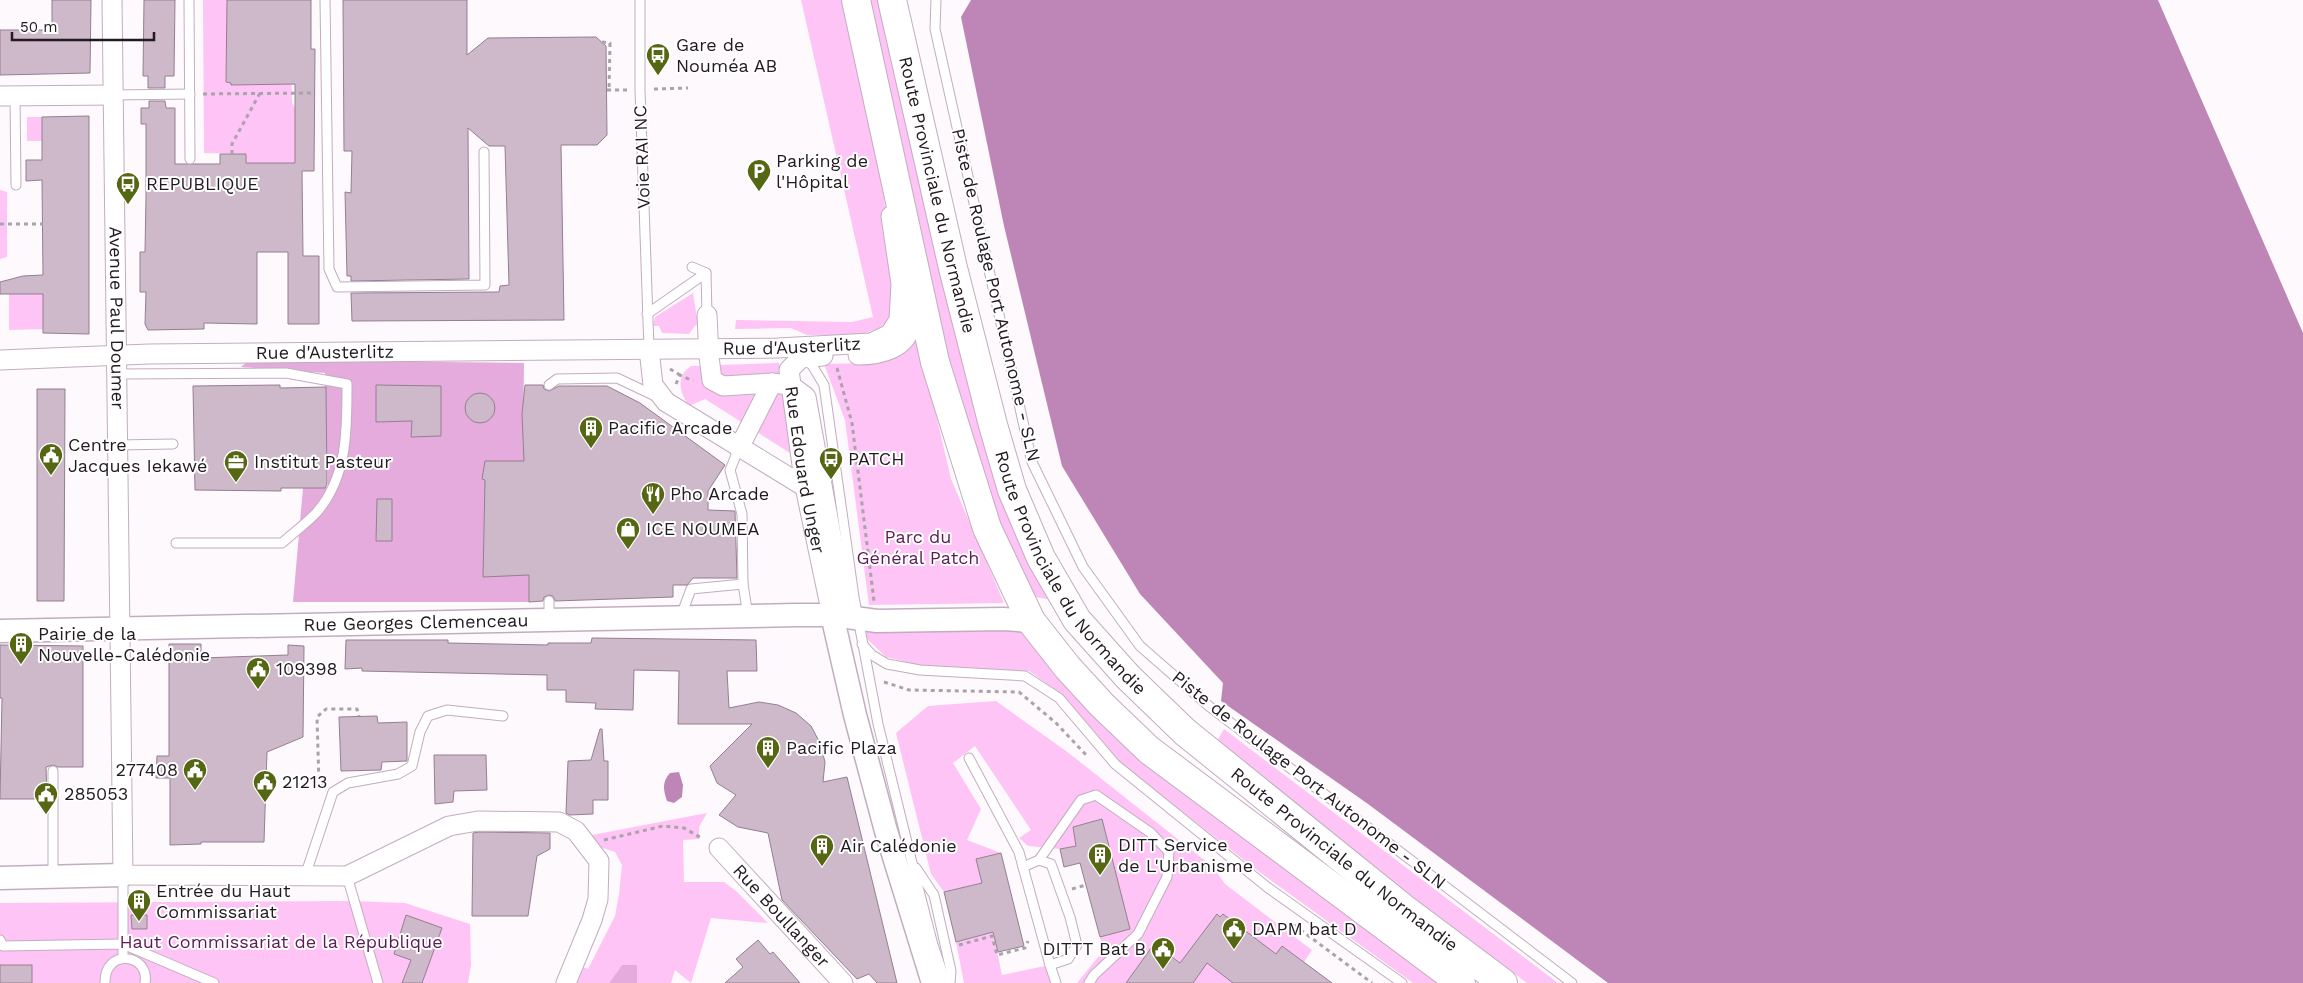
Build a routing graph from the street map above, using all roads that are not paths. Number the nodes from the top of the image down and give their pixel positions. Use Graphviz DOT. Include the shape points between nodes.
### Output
graph roads {
  1 [pos="112,0"];
  2 [pos="189,0"];
  3 [pos="326,0"];
  4 [pos="640,0"];
  5 [pos="856,0"];
  6 [pos="892,0"];
  7 [pos="897,0"];
  8 [pos="936,0"];
  9 [pos="904,46"];
  10 [pos="190,94"];
  11 [pos="114,95"];
  12 [pos="7,96"];
  13 [pos="484,152"];
  14 [pos="190,159"];
  15 [pos="893,179"];
  16 [pos="16,185"];
  17 [pos="692,267"];
  18 [pos="706,273"];
  19 [pos="648,314"];
  20 [pos="707,315"];
  21 [pos="778,348"];
  22 [pos="649,349"];
  23 [pos="708,349"];
  24 [pos="802,358"];
  25 [pos="0,360"];
  26 [pos="118,365"];
  27 [pos="781,384"];
  28 [pos="550,385"];
  29 [pos="666,402"];
  30 [pos="173,444"];
  31 [pos="118,445"];
  32 [pos="739,448"];
  33 [pos="805,487"];
  34 [pos="176,543"];
  35 [pos="744,584"];
  36 [pos="853,614"];
  37 [pos="748,616"];
  38 [pos="1028,616"];
  39 [pos="680,617"];
  40 [pos="120,630"];
  41 [pos="0,631"];
  42 [pos="862,644"];
  43 [pos="503,716"];
  44 [pos="1185,732"];
  45 [pos="969,758"];
  46 [pos="53,771"];
  47 [pos="886,831"];
  48 [pos="719,848"];
  49 [pos="1039,860"];
  50 [pos="912,862"];
  51 [pos="1023,867"];
  52 [pos="123,875"];
  53 [pos="304,876"];
  54 [pos="347,876"];
  55 [pos="53,877"];
  56 [pos="0,878"];
  57 [pos="0,940"];
  58 [pos="123,944"];
  59 [pos="123,958"];
  60 [pos="1050,965"];
  61 [pos="198,980"];
  62 [pos="105,983"];
  63 [pos="145,983"];
  64 [pos="214,983"];
  65 [pos="378,983"];
  66 [pos="566,983"];
  67 [pos="844,983"];
  68 [pos="933,983"];
  69 [pos="948,983"];
  70 [pos="1056,983"];
  71 [pos="1089,983"];
  72 [pos="1402,983"];
  73 [pos="1462,983"];
  74 [pos="1503,983"];
  75 [pos="1572,983"];
  1 -- 11 [label="street, Avenue Paul Doumer"];
  2 -- 10 [label="lane"];
  3 -- 13 [label="lane" via="329,269 337,287 485,285"];
  4 -- 19 [label="lane, Voie RAI NC"];
  5 -- 15 [label="main road, Route Provinciale du Normandie"];
  6 -- 9 [label="main road, Route Provinciale du Normandie"];
  7 -- 9 [label="main road"];
  8 -- 75 [label="lane, Piste de Roulage Port Autonome - SLN" via="934,29 1032,462 1083,567 1140,646 1210,707"];
  9 -- 44 [label="main road, Route Provinciale du Normandie" via="953,268 1012,490 1041,558 1077,620 1128,677"];
  10 -- 11 [label="lane"];
  10 -- 14 [label="lane"];
  11 -- 12 [label="street"];
  11 -- 26 [label="street, Avenue Paul Doumer"];
  12 -- 16 [label="lane"];
  15 -- 21 [label="street, Rue d'Austerlitz" via="890,210 900,284 899,320 890,334 871,343"];
  15 -- 24 [label="street, Rue d'Austerlitz" via="894,212 911,323 905,338 890,351"];
  15 -- 38 [label="main road, Route Provinciale du Normandie" via="938,371 987,528"];
  17 -- 18 [label="lane"];
  18 -- 19 [label="lane"];
  18 -- 20 [label="lane"];
  19 -- 22 [label="lane, Voie RAI NC"];
  20 -- 23 [label="street"];
  21 -- 23 [label="street, Rue d'Austerlitz"];
  21 -- 24 [label="lane"];
  22 -- 23 [label="street, Rue d'Austerlitz"];
  22 -- 26 [label="street, Rue d'Austerlitz"];
  22 -- 29 [label="street" via="653,385"];
  23 -- 27 [label="street" via="712,380 723,386"];
  24 -- 27 [label="street, Rue d'Austerlitz" via="788,370"];
  24 -- 36 [label="lane" via="812,365 824,385"];
  25 -- 26 [label="street, Rue d'Austerlitz"];
  26 -- 31 [label="street, Avenue Paul Doumer"];
  26 -- 34 [label="lane" via="286,374 347,384 348,434 337,480 317,512 282,543"];
  27 -- 32 [label="street"];
  27 -- 33 [label="street, Rue Edouard Unger"];
  27 -- 36 [label="street, Rue Edouard Unger" via="806,397"];
  28 -- 29 [label="lane" via="557,379 617,378"];
  29 -- 32 [label="street"];
  30 -- 31 [label="lane"];
  31 -- 40 [label="street, Avenue Paul Doumer"];
  32 -- 33 [label="street"];
  32 -- 35 [label="lane" via="730,470 742,514"];
  33 -- 36 [label="street, Rue Edouard Unger"];
  35 -- 37 [label="lane"];
  35 -- 39 [label="lane" via="691,589"];
  36 -- 37 [label="street, Rue Georges Clemenceau"];
  36 -- 38 [label="street, Rue Georges Clemenceau" via="877,621 1003,620"];
  36 -- 42 [label="lane"];
  36 -- 47 [label="street, Rue Edouard Unger" via="855,715"];
  37 -- 39 [label="street, Rue Georges Clemenceau"];
  38 -- 44 [label="main road" via="1048,615 1081,655 1146,721"];
  38 -- 73 [label="main road, Route Provinciale du Normandie" via="1079,680 1149,750"];
  39 -- 40 [label="street, Rue Georges Clemenceau" via="549,610"];
  40 -- 41 [label="street, Rue Georges Clemenceau"];
  40 -- 52 [label="street, Avenue Paul Doumer"];
  42 -- 50 [label="lane"];
  42 -- 72 [label="lane" via="872,656 887,664 920,670 1025,676 1059,698 1123,770 1267,887"];
  43 -- 53 [label="lane" via="447,710 428,716 420,732 412,766 398,774 348,783 334,792"];
  44 -- 74 [label="main road, Route Provinciale du Normandie" via="1403,908"];
  45 -- 51 [label="lane" via="1020,852"];
  46 -- 55 [label="lane"];
  47 -- 50 [label="lane"];
  47 -- 68 [label="street, Rue Edouard Unger"];
  48 -- 67 [label="street, Rue Boullanger"];
  49 -- 51 [label="lane"];
  49 -- 60 [label="lane" via="1051,864 1077,945 1068,959"];
  49 -- 71 [label="lane" via="1080,800 1096,795 1152,833 1169,852 1167,877 1138,934"];
  50 -- 69 [label="lane" via="933,945"];
  50 -- 69 [label="lane" via="934,895 951,971"];
  51 -- 60 [label="lane"];
  52 -- 53 [label="street"];
  52 -- 55 [label="street"];
  52 -- 58 [label="lane"];
  53 -- 54 [label="street"];
  54 -- 65 [label="lane"];
  54 -- 66 [label="street" via="462,822 559,822 576,831 599,861 599,892 592,920"];
  55 -- 56 [label="street"];
  57 -- 58 [label="lane" via="3,946"];
  58 -- 59 [label="lane"];
  58 -- 61 [label="lane"];
  59 -- 62 [label="lane" via="116,960 107,970"];
  59 -- 63 [label="lane" via="130,958 141,966"];
  60 -- 70 [label="lane"];
  61 -- 64 [label="lane"];
}
